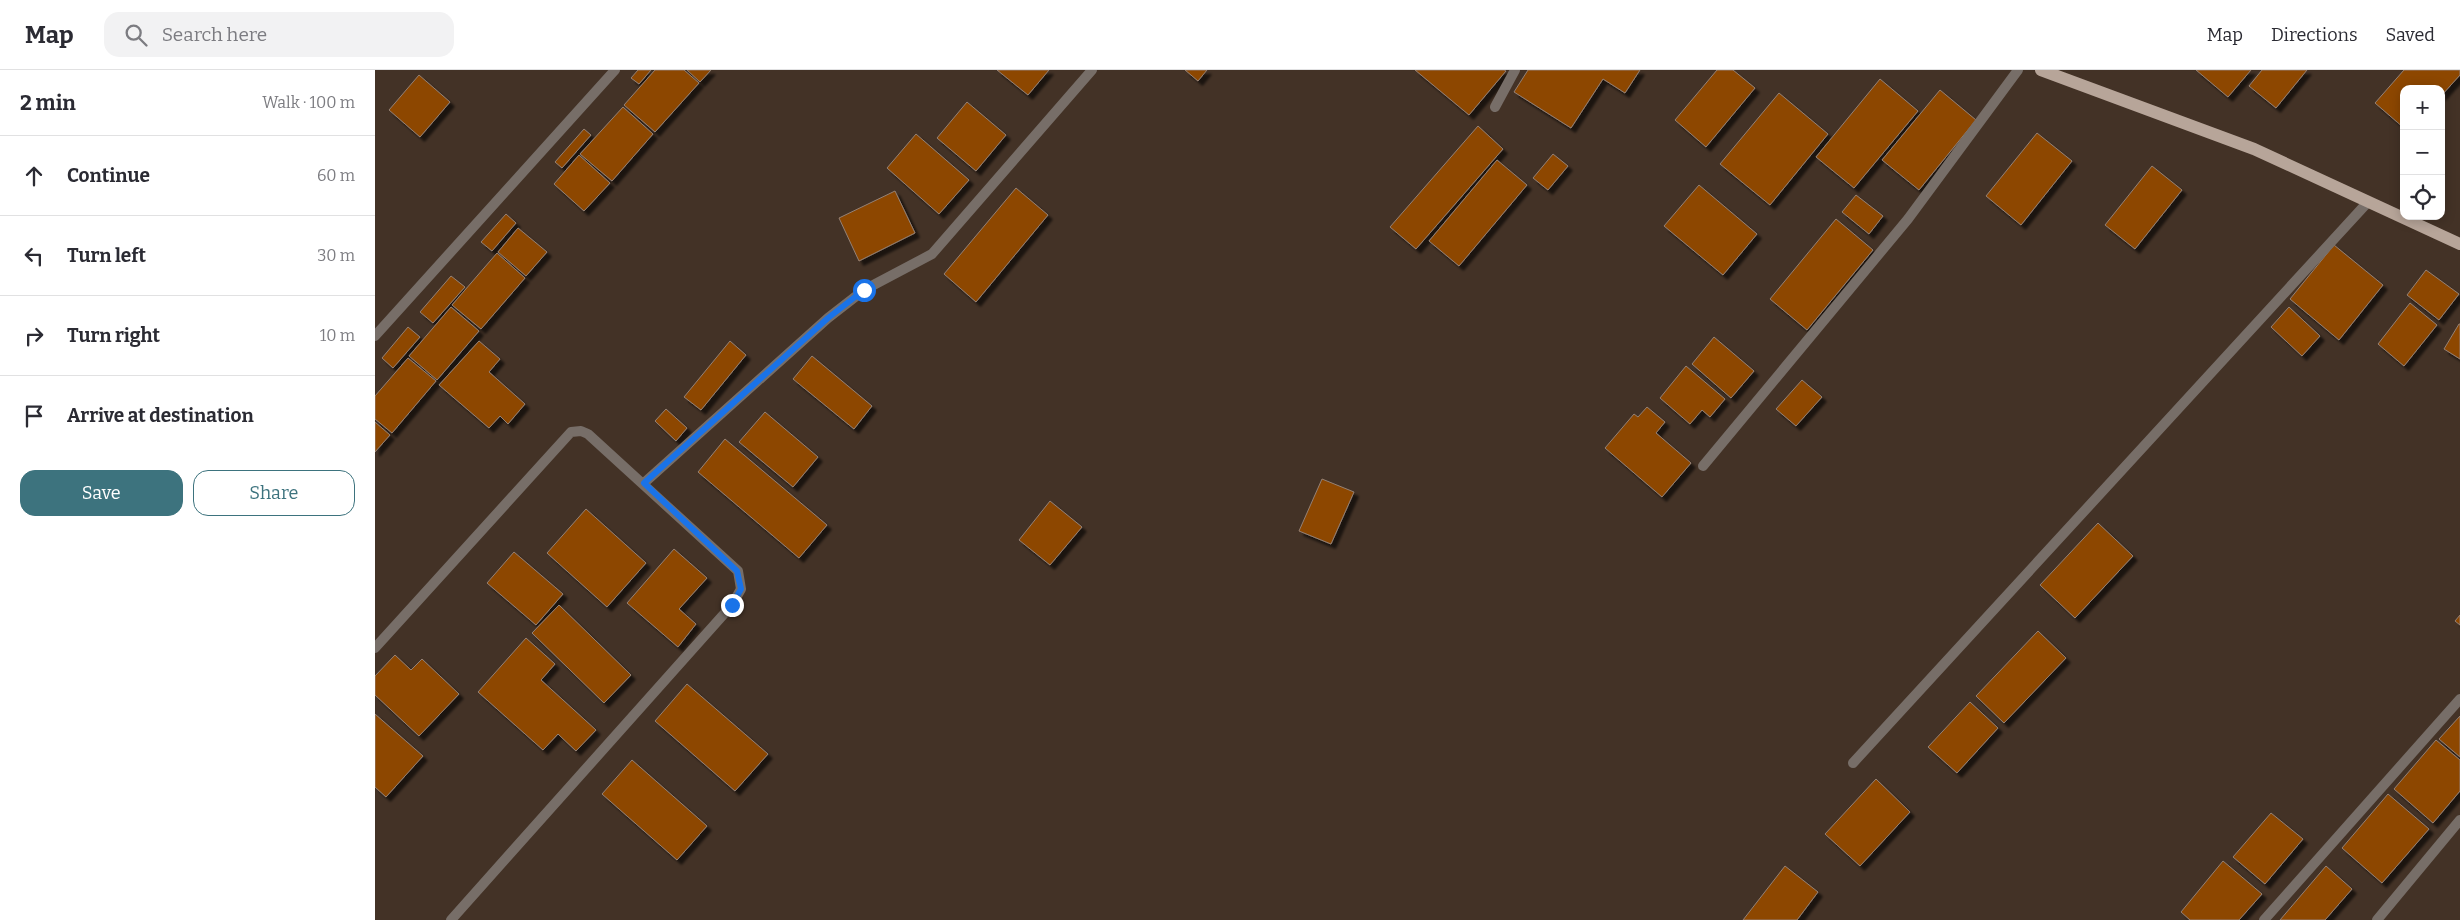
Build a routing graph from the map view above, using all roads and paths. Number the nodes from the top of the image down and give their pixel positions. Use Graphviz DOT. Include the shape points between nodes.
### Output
graph roads {
  1 [pos="615,70"];
  2 [pos="1091,70"];
  3 [pos="1515,70"];
  4 [pos="2018,70"];
  5 [pos="2041,70"];
  6 [pos="1495,107"];
  7 [pos="2367,202"];
  8 [pos="2460,244"];
  9 [pos="375,336"];
  10 [pos="1703,466"];
  11 [pos="644,483"];
  12 [pos="375,648"];
  13 [pos="2460,699"];
  14 [pos="1853,763"];
  15 [pos="2460,820"];
  16 [pos="451,920"];
  17 [pos="2264,920"];
  18 [pos="2377,920"];
  1 -- 9 [label="street"];
  2 -- 11 [label="street" via="932,254 864,290 828,318"];
  3 -- 6 [label="street"];
  4 -- 10 [label="street" via="1908,219"];
  5 -- 7 [label="main road" via="2254,149"];
  7 -- 8 [label="main road"];
  7 -- 14 [label="street"];
  11 -- 12 [label="street" via="588,434 571,432"];
  11 -- 16 [label="street" via="737,571 741,589 732,605"];
  13 -- 17 [label="street"];
  15 -- 18 [label="street"];
}
